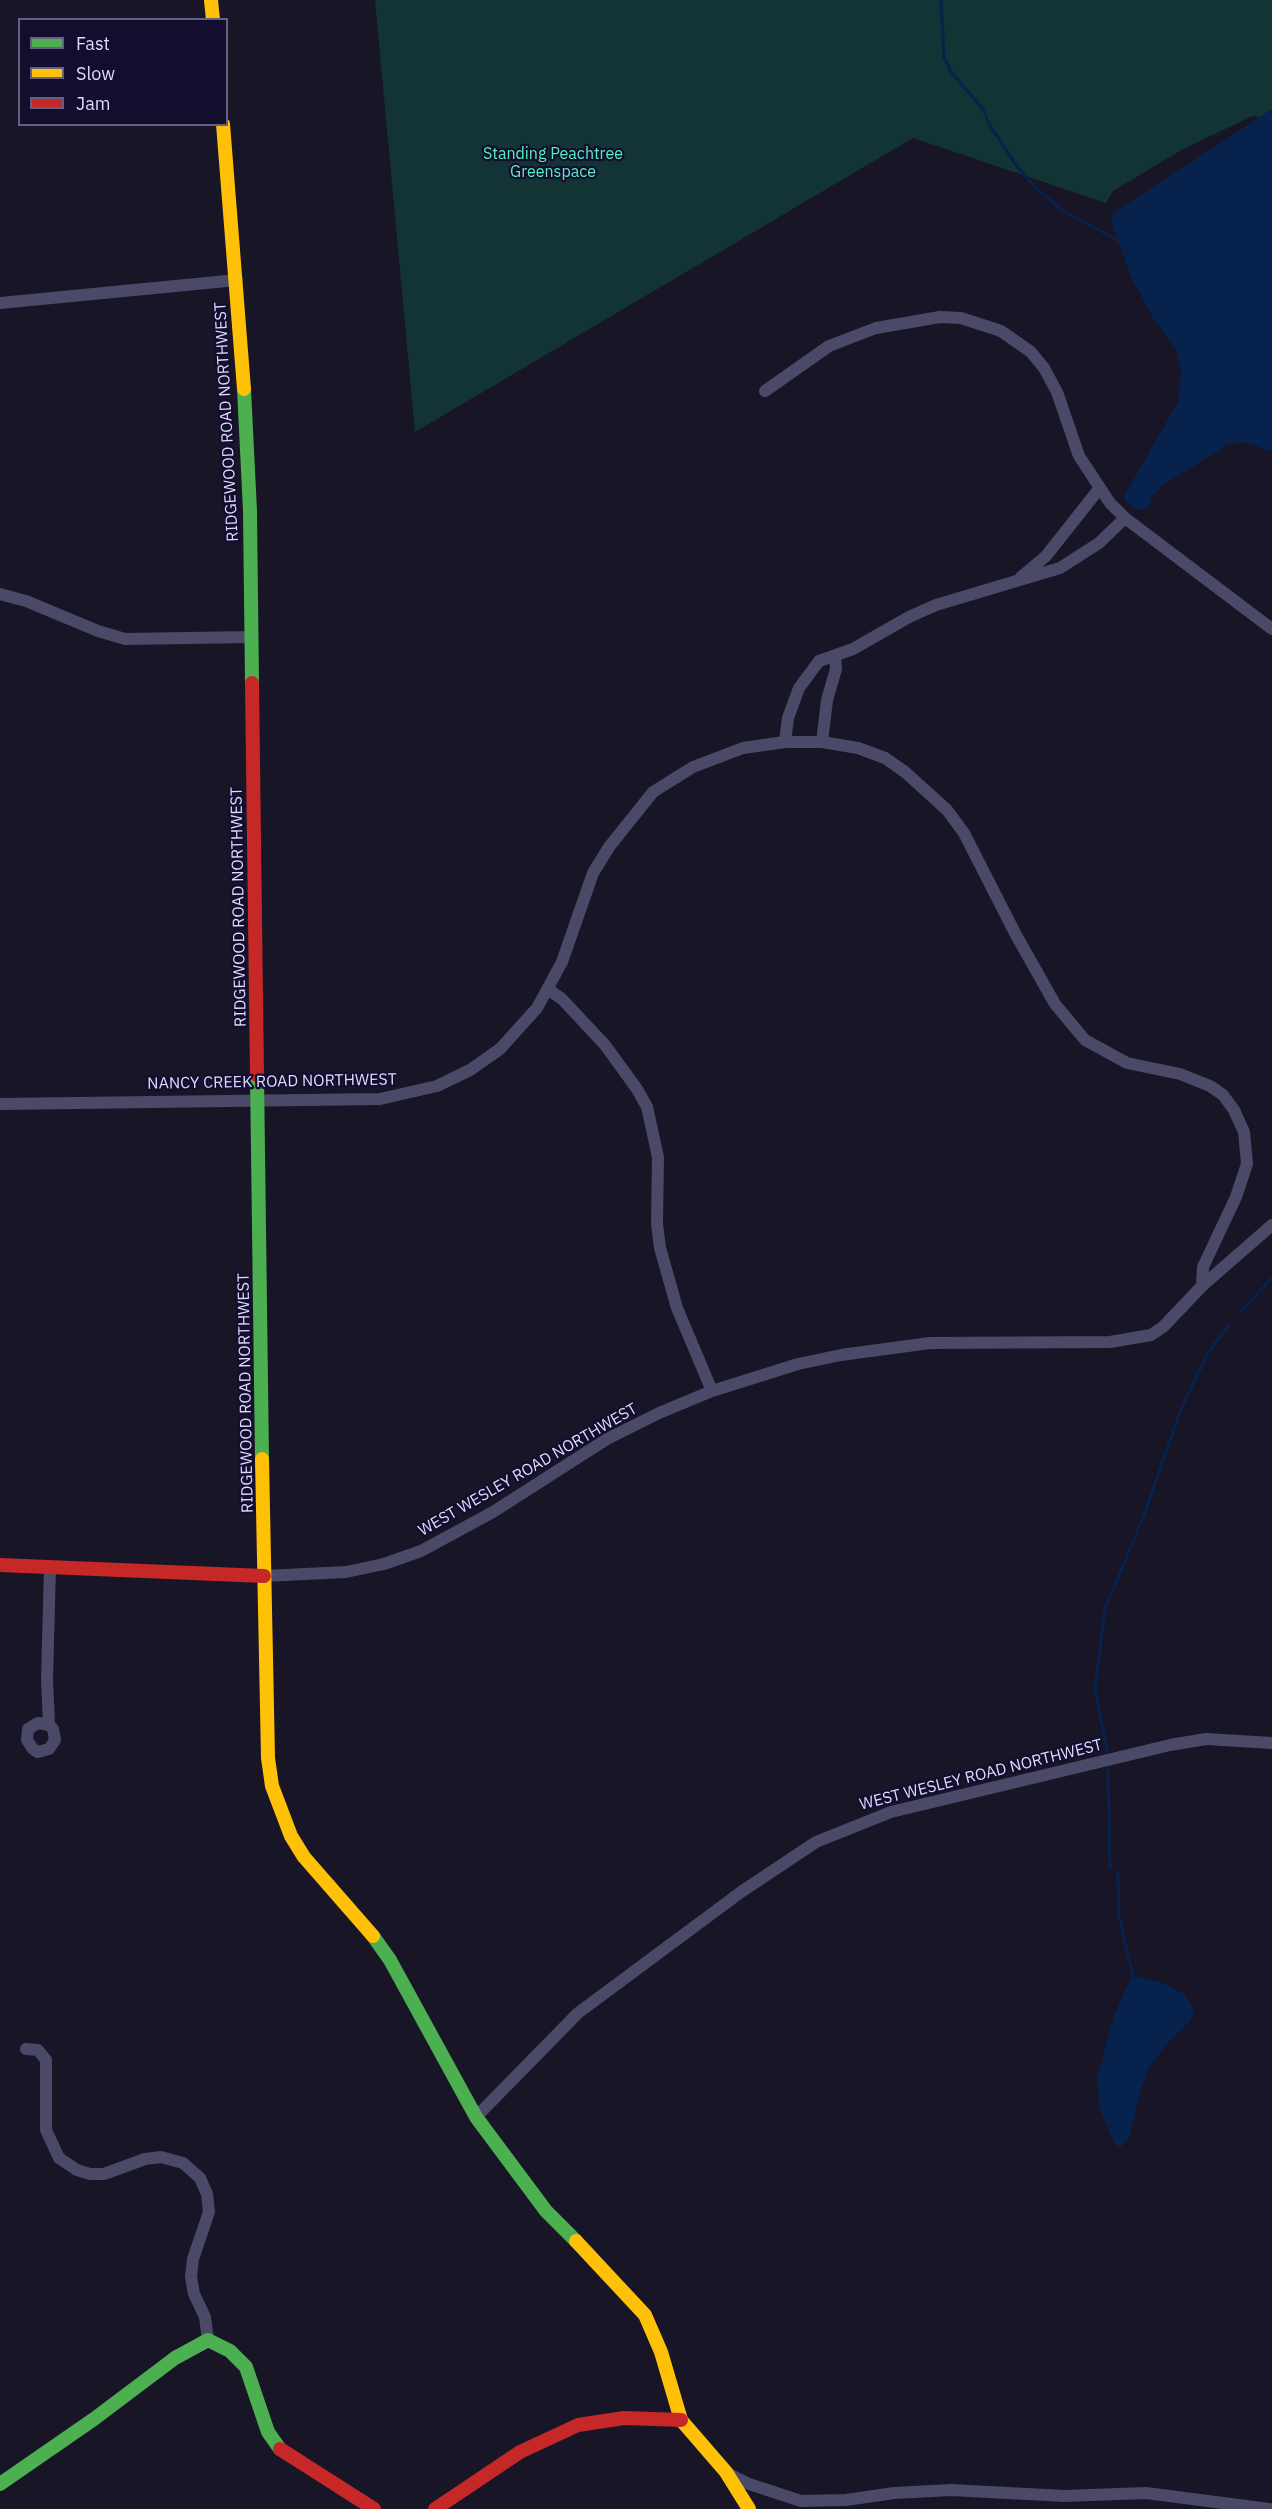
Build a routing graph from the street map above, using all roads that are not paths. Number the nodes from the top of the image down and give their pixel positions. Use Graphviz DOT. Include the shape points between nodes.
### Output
graph roads {
  1 [pos="211,0"];
  2 [pos="213,18"];
  3 [pos="223,126"];
  4 [pos="237,280"];
  5 [pos="0,303"];
  6 [pos="765,391"];
  7 [pos="1098,489"];
  8 [pos="1125,518"];
  9 [pos="1020,578"];
  10 [pos="0,594"];
  11 [pos="1272,629"];
  12 [pos="250,637"];
  13 [pos="835,656"];
  14 [pos="785,742"];
  15 [pos="822,742"];
  16 [pos="549,990"];
  17 [pos="259,1100"];
  18 [pos="0,1104"];
  19 [pos="1272,1225"];
  20 [pos="1202,1286"];
  21 [pos="712,1391"];
  22 [pos="0,1565"];
  23 [pos="50,1567"];
  24 [pos="264,1576"];
  25 [pos="49,1725"];
  26 [pos="1272,1743"];
  27 [pos="26,2049"];
  28 [pos="476,2117"];
  29 [pos="208,2340"];
  30 [pos="681,2420"];
  31 [pos="726,2472"];
  32 [pos="0,2484"];
  33 [pos="819,2501"];
  34 [pos="374,2509"];
  35 [pos="435,2509"];
  36 [pos="748,2509"];
  37 [pos="787,2509"];
  38 [pos="1269,2509"];
  1 -- 2 [label="street"];
  3 -- 4 [label="street, RIDGEWOOD ROAD NORTHWEST"];
  4 -- 5 [label="street"];
  4 -- 12 [label="street, RIDGEWOOD ROAD NORTHWEST" via="250,511"];
  6 -- 7 [label="street" via="829,346 876,328 940,317 982,322 1017,340 1044,368 1057,392 1079,456"];
  7 -- 8 [label="street"];
  7 -- 9 [label="street" via="1046,556"];
  8 -- 9 [label="street" via="1074,561"];
  8 -- 11 [label="street"];
  9 -- 13 [label="street" via="909,616"];
  10 -- 12 [label="street" via="125,639"];
  12 -- 17 [label="street, RIDGEWOOD ROAD NORTHWEST"];
  13 -- 14 [label="street" via="819,662 799,688 788,718"];
  13 -- 15 [label="street"];
  14 -- 15 [label="street, NANCY CREEK ROAD NORTHWEST"];
  14 -- 16 [label="street, NANCY CREEK ROAD NORTHWEST" via="743,748 711,758 666,783 644,801 593,873"];
  15 -- 20 [label="street, NANCY CREEK ROAD NORTHWEST" via="858,748 885,758 947,810 964,833 1055,1004 1086,1040 1127,1063 1180,1074 1210,1086 1234,1110 1244,1131 1247,1164 1203,1267"];
  16 -- 17 [label="street, NANCY CREEK ROAD NORTHWEST" via="526,1023 500,1049 437,1086 380,1099"];
  16 -- 21 [label="street" via="605,1045 647,1107 658,1157 660,1248 677,1308"];
  17 -- 18 [label="street, NANCY CREEK ROAD NORTHWEST"];
  17 -- 24 [label="street, RIDGEWOOD ROAD NORTHWEST"];
  19 -- 20 [label="street, WEST WESLEY ROAD NORTHWEST"];
  20 -- 21 [label="street, WEST WESLEY ROAD NORTHWEST" via="1163,1328 1138,1339 969,1341 894,1347 798,1364"];
  21 -- 24 [label="street, WEST WESLEY ROAD NORTHWEST" via="607,1439 493,1512 421,1551 346,1572"];
  22 -- 23 [label="street, WEST WESLEY ROAD NORTHWEST"];
  23 -- 24 [label="street, WEST WESLEY ROAD NORTHWEST"];
  23 -- 25 [label="street"];
  24 -- 28 [label="street, RIDGEWOOD ROAD NORTHWEST" via="267,1758 280,1813 304,1857 390,1960"];
  26 -- 28 [label="street, WEST WESLEY ROAD NORTHWEST" via="1206,1739 1170,1745 891,1812 816,1842 741,1892 578,2013"];
  27 -- 29 [label="street" via="38,2050 46,2060 46,2130 59,2158 77,2170 97,2174 162,2157 183,2163 200,2178 209,2212 191,2277 205,2317"];
  28 -- 30 [label="street, RIDGEWOOD ROAD NORTHWEST" via="546,2211 645,2315 661,2352"];
  29 -- 32 [label="street" via="175,2358"];
  29 -- 34 [label="street" via="230,2351 246,2367 268,2433 282,2452"];
  30 -- 31 [label="street, RIDGEWOOD ROAD NORTHWEST"];
  30 -- 35 [label="street" via="624,2418 579,2425 520,2452"];
  31 -- 33 [label="street" via="788,2498"];
  31 -- 36 [label="street, RIDGEWOOD ROAD NORTHWEST"];
  33 -- 37 [label="street"];
  33 -- 38 [label="street" via="951,2490 1064,2496 1146,2493"];
}
